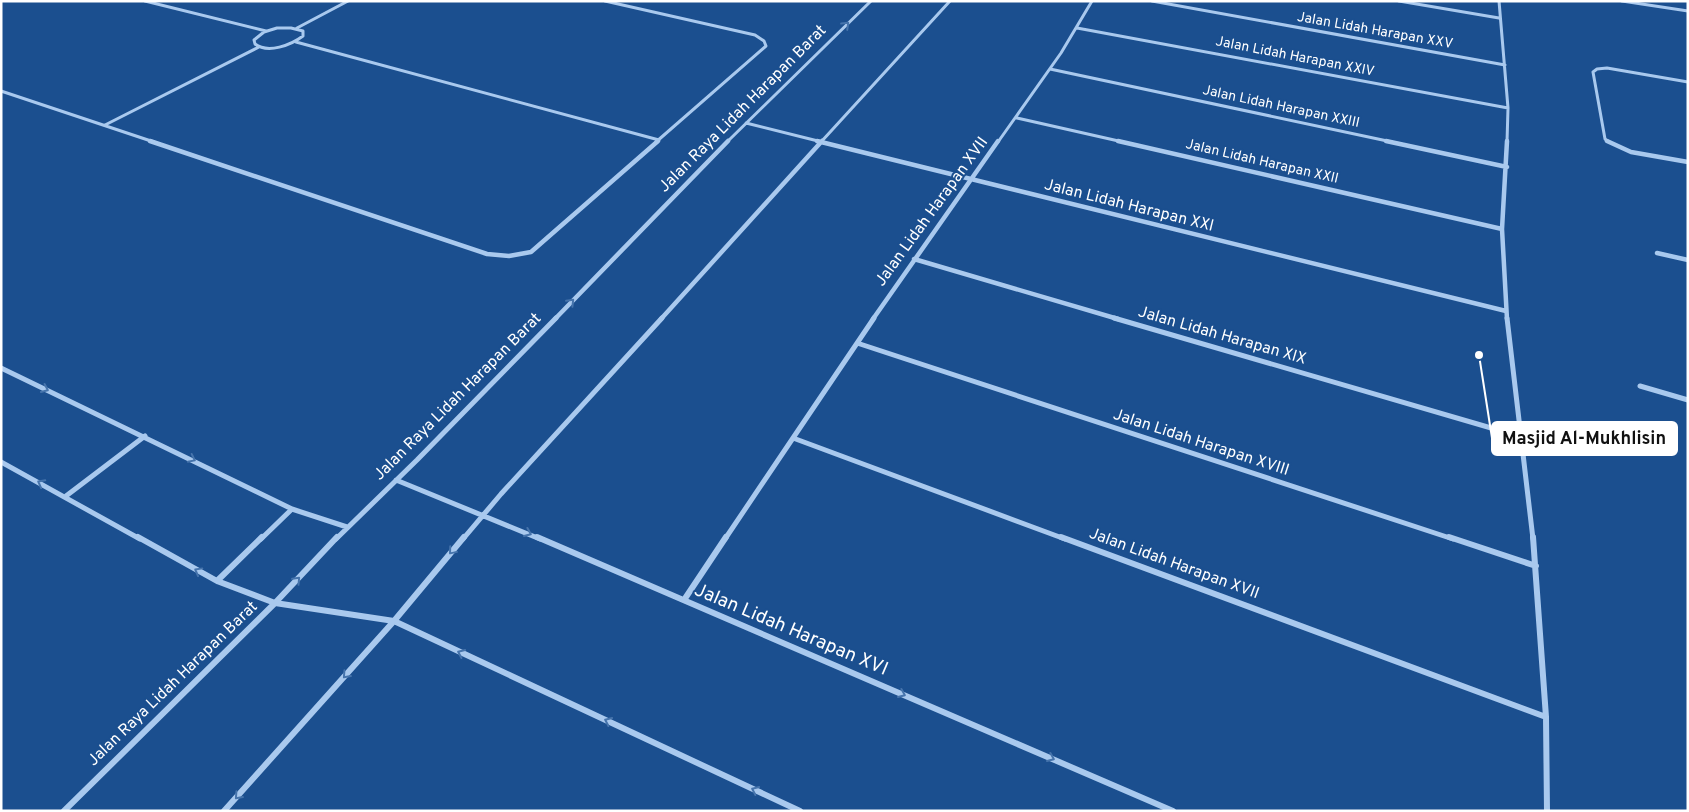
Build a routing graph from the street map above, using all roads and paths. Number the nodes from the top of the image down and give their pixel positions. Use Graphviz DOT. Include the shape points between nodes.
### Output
graph roads {
  1 [pos="145,1"];
  2 [pos="348,1"];
  3 [pos="605,1"];
  4 [pos="871,1"];
  5 [pos="950,1"];
  6 [pos="1092,1"];
  7 [pos="1152,1"];
  8 [pos="1399,1"];
  9 [pos="1499,1"];
  10 [pos="1622,1"];
  11 [pos="1688,11"];
  12 [pos="1499,18"];
  13 [pos="296,28"];
  14 [pos="1078,28"];
  15 [pos="266,31"];
  16 [pos="296,42"];
  17 [pos="259,46"];
  18 [pos="1505,65"];
  19 [pos="1050,69"];
  20 [pos="1688,82"];
  21 [pos="1,91"];
  22 [pos="1508,108"];
  23 [pos="1017,118"];
  24 [pos="746,123"];
  25 [pos="104,126"];
  26 [pos="659,140"];
  27 [pos="822,142"];
  28 [pos="1688,162"];
  29 [pos="1507,167"];
  30 [pos="970,180"];
  31 [pos="1502,229"];
  32 [pos="1657,253"];
  33 [pos="914,259"];
  34 [pos="1688,260"];
  35 [pos="1506,311"];
  36 [pos="857,343"];
  37 [pos="1,368"];
  38 [pos="1640,386"];
  39 [pos="1688,400"];
  40 [pos="146,436"];
  41 [pos="1522,437"];
  42 [pos="793,438"];
  43 [pos="1,462"];
  44 [pos="396,480"];
  45 [pos="66,496"];
  46 [pos="292,509"];
  47 [pos="483,514"];
  48 [pos="347,527"];
  49 [pos="1536,566"];
  50 [pos="217,581"];
  51 [pos="684,600"];
  52 [pos="275,603"];
  53 [pos="394,621"];
  54 [pos="1546,717"];
  55 [pos="64,811"];
  56 [pos="224,811"];
  57 [pos="800,811"];
  58 [pos="1173,811"];
  59 [pos="1548,811"];
  1 -- 15 [label="street"];
  2 -- 13 [label="street"];
  3 -- 26 [label="street" via="755,36 761,38 766,46"];
  24 -- 4 [label="street, Jalan Raya Lidah Harapan Barat, one-way"];
  5 -- 27 [label="street"];
  6 -- 14 [label="street, Jalan Lidah Harapan XVII"];
  7 -- 18 [label="street, Jalan Lidah Harapan XXV"];
  8 -- 12 [label="street"];
  9 -- 12 [label="street"];
  10 -- 11 [label="street"];
  12 -- 18 [label="street"];
  13 -- 15 [label="street"];
  13 -- 16 [label="street" via="303,31 303,36"];
  14 -- 19 [label="street, Jalan Lidah Harapan XVII"];
  14 -- 22 [label="street, Jalan Lidah Harapan XXIV"];
  15 -- 17 [label="street" via="254,40"];
  16 -- 17 [label="street" via="270,48"];
  16 -- 26 [label="street"];
  17 -- 25 [label="street"];
  18 -- 22 [label="street"];
  19 -- 23 [label="street, Jalan Lidah Harapan XVII"];
  19 -- 29 [label="street, Jalan Lidah Harapan XXIII"];
  20 -- 28 [label="street" via="1607,68 1597,68 1593,72 1605,139 1610,144"];
  21 -- 25 [label="street"];
  22 -- 29 [label="street"];
  23 -- 30 [label="street, Jalan Lidah Harapan XVII"];
  23 -- 31 [label="street, Jalan Lidah Harapan XXII"];
  24 -- 27 [label="street, Jalan Lidah Harapan XXI"];
  44 -- 24 [label="street, Jalan Raya Lidah Harapan Barat, one-way"];
  25 -- 26 [label="street" via="487,254 509,256 531,252"];
  27 -- 30 [label="street, Jalan Lidah Harapan XXI"];
  27 -- 47 [label="street"];
  29 -- 31 [label="street"];
  30 -- 33 [label="street, Jalan Lidah Harapan XVII"];
  30 -- 35 [label="street, Jalan Lidah Harapan XXI"];
  31 -- 35 [label="street"];
  32 -- 34 [label="street"];
  33 -- 36 [label="street, Jalan Lidah Harapan XVII"];
  33 -- 41 [label="street, Jalan Lidah Harapan XIX"];
  35 -- 41 [label="street"];
  36 -- 42 [label="street, Jalan Lidah Harapan XVII"];
  36 -- 49 [label="street, Jalan Lidah Harapan XVIII"];
  37 -- 40 [label="street, one-way"];
  38 -- 39 [label="street"];
  40 -- 45 [label="street"];
  40 -- 46 [label="street, one-way"];
  41 -- 49 [label="street"];
  42 -- 51 [label="street, Jalan Lidah Harapan XVII"];
  42 -- 54 [label="street, Jalan Lidah Harapan XVII"];
  45 -- 43 [label="street, one-way"];
  44 -- 47 [label="street, Jalan Lidah Harapan XVI"];
  44 -- 48 [label="street, Jalan Raya Lidah Harapan Barat"];
  50 -- 45 [label="street, one-way"];
  46 -- 48 [label="street"];
  46 -- 50 [label="street"];
  47 -- 51 [label="street, Jalan Lidah Harapan XVI, one-way"];
  47 -- 53 [label="street, one-way"];
  52 -- 48 [label="street, Jalan Raya Lidah Harapan Barat, one-way"];
  49 -- 54 [label="street"];
  50 -- 52 [label="street"];
  51 -- 58 [label="street, Jalan Lidah Harapan XVI, one-way"];
  52 -- 53 [label="street"];
  52 -- 55 [label="street, Jalan Raya Lidah Harapan Barat"];
  53 -- 56 [label="street, one-way"];
  57 -- 53 [label="street, one-way"];
  54 -- 59 [label="street"];
}
